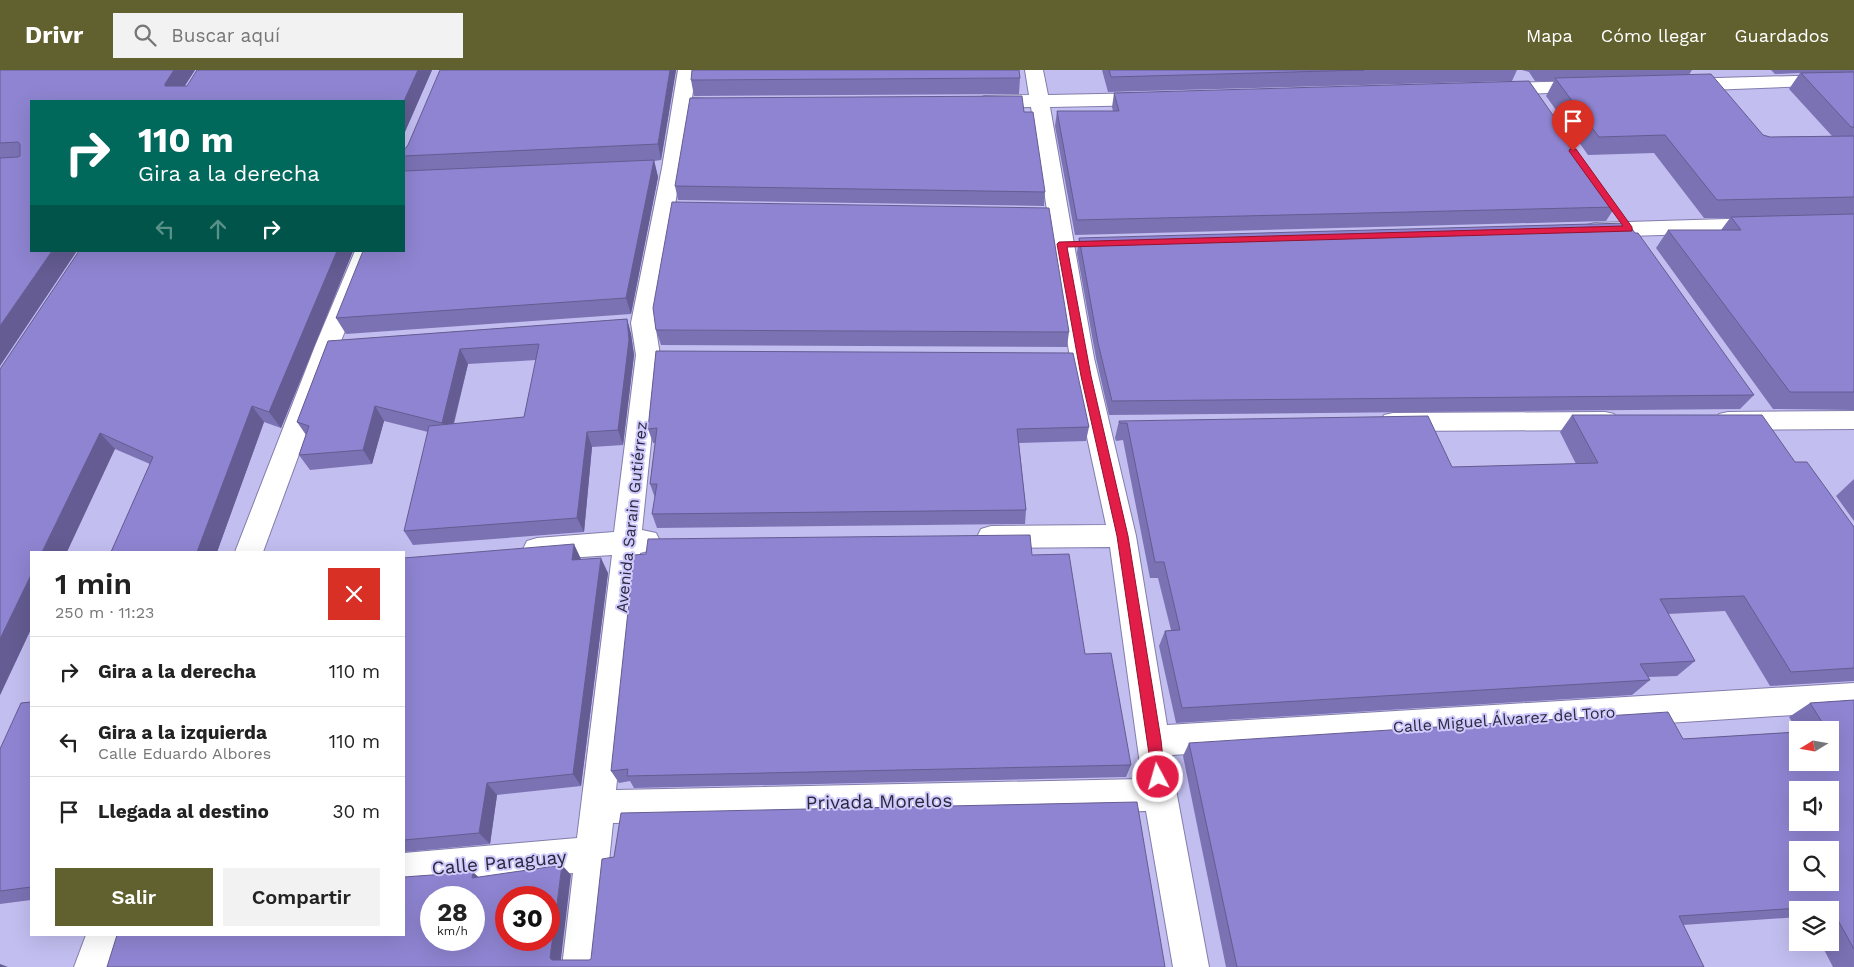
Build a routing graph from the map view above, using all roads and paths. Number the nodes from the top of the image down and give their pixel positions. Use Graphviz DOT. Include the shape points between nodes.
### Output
graph roads {
  1 [pos="687,70"];
  2 [pos="1034,70"];
  3 [pos="1521,79"];
  4 [pos="1842,79"];
  5 [pos="1666,85"];
  6 [pos="1606,86"];
  7 [pos="1478,90"];
  8 [pos="1170,98"];
  9 [pos="971,102"];
  10 [pos="1040,102"];
  11 [pos="682,104"];
  12 [pos="742,104"];
  13 [pos="1545,112"];
  14 [pos="1612,206"];
  15 [pos="1776,225"];
  16 [pos="1629,229"];
  17 [pos="1579,230"];
  18 [pos="366,252"];
  19 [pos="1646,253"];
  20 [pos="1747,397"];
  21 [pos="1854,420"];
  22 [pos="1626,421"];
  23 [pos="1705,421"];
  24 [pos="1764,421"];
  25 [pos="1369,423"];
  26 [pos="1126,426"];
  27 [pos="1097,427"];
  28 [pos="1781,444"];
  29 [pos="1122,536"];
  30 [pos="964,538"];
  31 [pos="628,541"];
  32 [pos="668,541"];
  33 [pos="249,551"];
  34 [pos="511,551"];
  35 [pos="1854,696"];
  36 [pos="1154,740"];
  37 [pos="1160,795"];
  38 [pos="598,807"];
  39 [pos="594,854"];
  40 [pos="405,870"];
  41 [pos="104,936"];
  42 [pos="92,967"];
  43 [pos="580,967"];
  44 [pos="1191,967"];
  1 -- 11 [label="street, Avenida Sarain Gutiérrez"];
  2 -- 10 [label="street"];
  3 -- 6 [label="street"];
  3 -- 7 [label="street"];
  3 -- 13 [label="street"];
  4 -- 5 [label="street"];
  8 -- 10 [label="street"];
  9 -- 10 [label="street"];
  10 -- 27 [label="street" via="1047,215 1072,244 1072,358"];
  11 -- 12 [label="street"];
  11 -- 31 [label="street, Avenida Sarain Gutiérrez" via="662,169 673,208 633,324 658,355"];
  14 -- 16 [label="street"];
  15 -- 16 [label="street"];
  16 -- 17 [label="street"];
  16 -- 19 [label="street"];
  18 -- 33 [label="street" via="337,346"];
  20 -- 24 [label="street"];
  21 -- 24 [label="street"];
  22 -- 25 [label="street"];
  23 -- 24 [label="street"];
  24 -- 28 [label="street"];
  26 -- 27 [label="street"];
  27 -- 29 [label="street"];
  29 -- 30 [label="street"];
  29 -- 36 [label="street"];
  31 -- 32 [label="street"];
  31 -- 34 [label="street"];
  31 -- 38 [label="street, Avenida Sarain Gutiérrez"];
  35 -- 36 [label="street, Calle Miguel Álvarez del Toro"];
  36 -- 37 [label="street"];
  37 -- 38 [label="street, Privada Morelos"];
  37 -- 44 [label="street"];
  38 -- 39 [label="street, Avenida Sarain Gutiérrez"];
  39 -- 40 [label="street, Calle Paraguay"];
  39 -- 43 [label="street, Avenida Sarain Gutiérrez"];
  41 -- 42 [label="street"];
}
